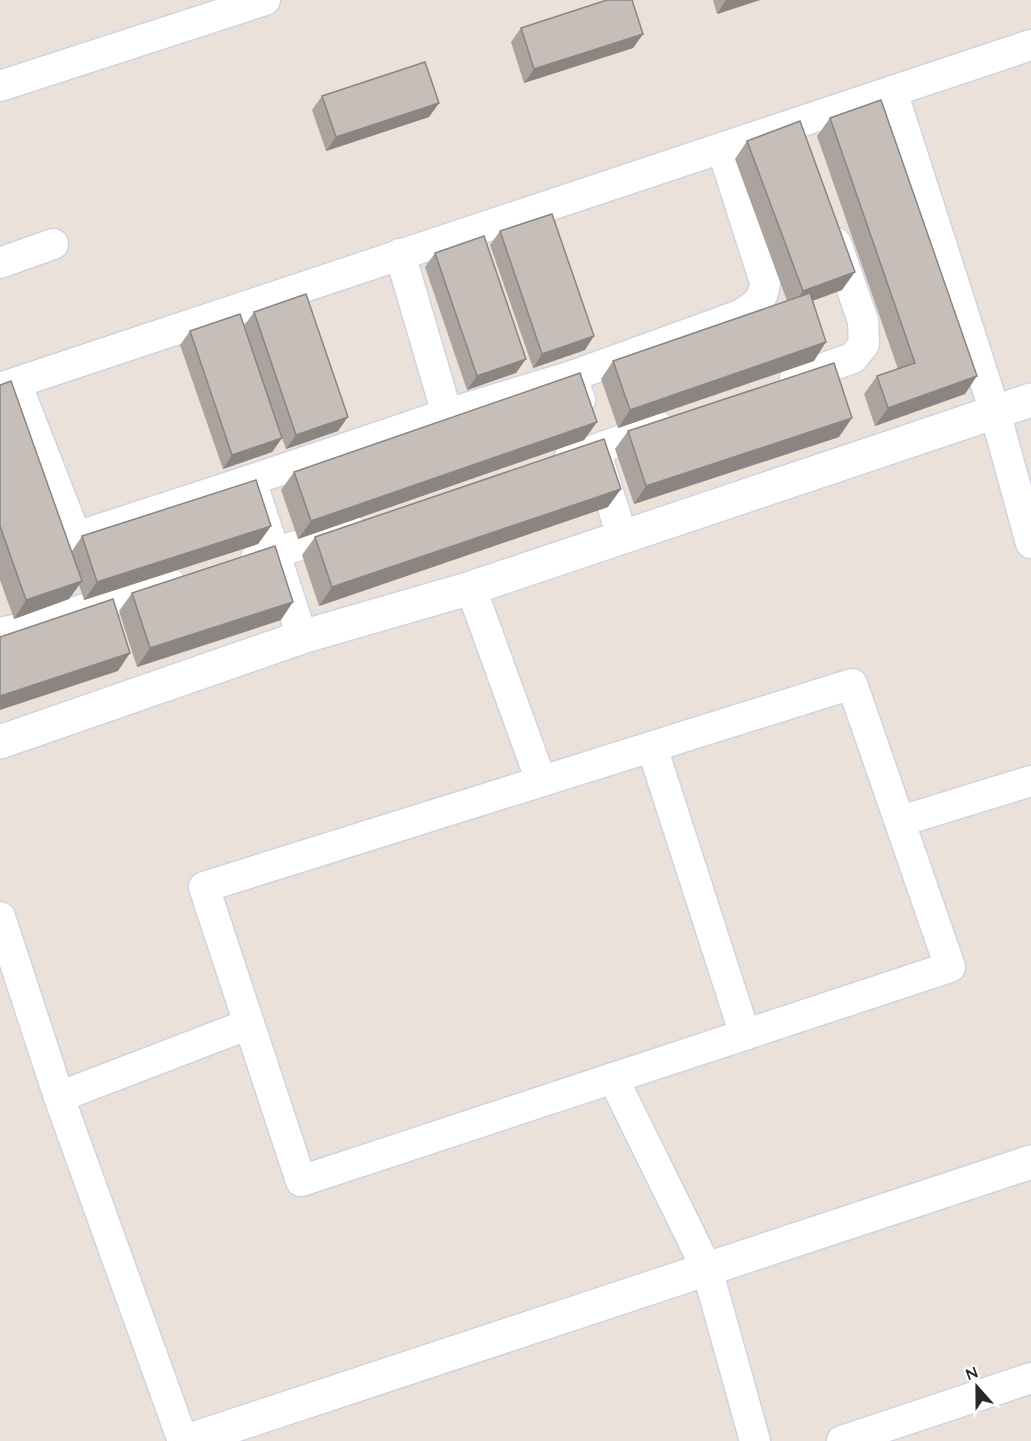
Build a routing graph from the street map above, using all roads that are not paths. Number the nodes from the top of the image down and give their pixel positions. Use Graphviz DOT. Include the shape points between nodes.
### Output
graph roads {
  1 [pos="265,0"];
  2 [pos="1031,45"];
  3 [pos="0,86"];
  4 [pos="892,91"];
  5 [pos="722,148"];
  6 [pos="825,212"];
  7 [pos="52,244"];
  8 [pos="400,254"];
  9 [pos="0,263"];
  10 [pos="572,376"];
  11 [pos="8,386"];
  12 [pos="770,387"];
  13 [pos="1031,400"];
  14 [pos="995,411"];
  15 [pos="447,414"];
  16 [pos="683,418"];
  17 [pos="595,450"];
  18 [pos="539,469"];
  19 [pos="251,480"];
  20 [pos="369,524"];
  21 [pos="622,536"];
  22 [pos="1031,543"];
  23 [pos="276,552"];
  24 [pos="234,565"];
  25 [pos="202,574"];
  26 [pos="471,588"];
  27 [pos="0,633"];
  28 [pos="302,637"];
  29 [pos="0,742"];
  30 [pos="652,747"];
  31 [pos="1031,781"];
  32 [pos="541,782"];
  33 [pos="901,822"];
  34 [pos="0,916"];
  35 [pos="249,1024"];
  36 [pos="745,1035"];
  37 [pos="614,1078"];
  38 [pos="60,1096"];
  39 [pos="1031,1162"];
  40 [pos="707,1269"];
  41 [pos="1031,1377"];
  42 [pos="185,1441"];
  43 [pos="754,1441"];
  44 [pos="842,1441"];
  1 -- 3 [label="street"];
  2 -- 4 [label="street"];
  4 -- 5 [label="street" via="797,135"];
  4 -- 14 [label="street"];
  5 -- 8 [label="street"];
  5 -- 10 [label="street" via="765,282 764,294 756,306 740,315"];
  6 -- 12 [label="street" via="864,321 864,344 853,358"];
  7 -- 9 [label="street"];
  8 -- 11 [label="street" via="301,299"];
  8 -- 15 [label="street"];
  10 -- 15 [label="street"];
  10 -- 17 [label="street"];
  11 -- 19 [label="street" via="76,537"];
  13 -- 14 [label="street"];
  14 -- 21 [label="street"];
  14 -- 22 [label="street"];
  15 -- 19 [label="street" via="348,435"];
  16 -- 17 [label="street"];
  17 -- 18 [label="street"];
  17 -- 21 [label="street"];
  19 -- 23 [label="street"];
  20 -- 23 [label="street"];
  21 -- 26 [label="street"];
  23 -- 24 [label="street"];
  23 -- 28 [label="street"];
  25 -- 27 [label="street"];
  26 -- 28 [label="street"];
  26 -- 32 [label="street"];
  28 -- 29 [label="street"];
  30 -- 32 [label="street"];
  30 -- 33 [label="street" via="852,684"];
  30 -- 36 [label="street"];
  31 -- 33 [label="street"];
  32 -- 35 [label="street" via="204,887"];
  33 -- 36 [label="street" via="950,967"];
  34 -- 38 [label="street"];
  35 -- 37 [label="street" via="301,1181"];
  35 -- 38 [label="street"];
  36 -- 37 [label="street"];
  37 -- 40 [label="street"];
  38 -- 42 [label="street"];
  39 -- 40 [label="street"];
  40 -- 42 [label="street"];
  40 -- 43 [label="street"];
  41 -- 44 [label="street"];
}
